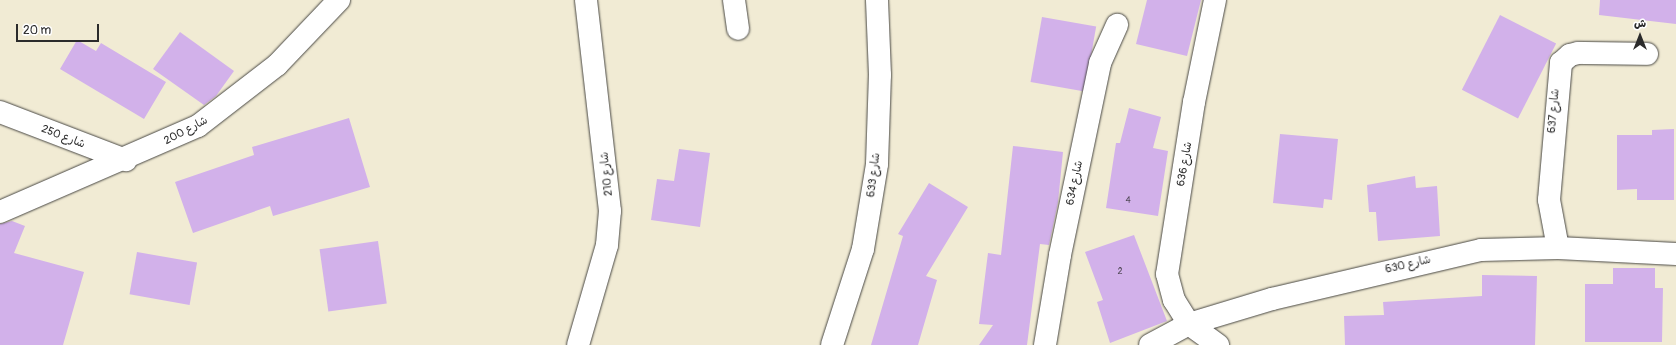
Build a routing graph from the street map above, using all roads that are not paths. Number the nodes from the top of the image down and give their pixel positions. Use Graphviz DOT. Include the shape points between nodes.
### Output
graph roads {
  1 [pos="339,0"];
  2 [pos="586,0"];
  3 [pos="734,0"];
  4 [pos="877,0"];
  5 [pos="1215,0"];
  6 [pos="1117,25"];
  7 [pos="738,29"];
  8 [pos="1648,54"];
  9 [pos="0,112"];
  10 [pos="126,160"];
  11 [pos="0,212"];
  12 [pos="1558,248"];
  13 [pos="1676,254"];
  14 [pos="1189,324"];
  15 [pos="578,345"];
  16 [pos="832,345"];
  17 [pos="1045,345"];
  18 [pos="1150,345"];
  19 [pos="1218,345"];
  1 -- 10 [label="street, شارع 200" via="294,49 221,110 178,136"];
  2 -- 15 [label="street, شارع 210" via="610,212 607,245"];
  3 -- 7 [label="street"];
  4 -- 16 [label="street, شارع 633" via="880,82 876,164 863,249"];
  5 -- 14 [label="street, شارع 636" via="1194,102 1167,274 1174,300"];
  6 -- 17 [label="street, شارع 634" via="1100,62 1060,255"];
  8 -- 12 [label="street, شارع 637" via="1578,53 1570,55 1562,63 1549,200"];
  9 -- 10 [label="street, شارع 250"];
  10 -- 11 [label="street, شارع 200"];
  12 -- 13 [label="street, شارع 630"];
  12 -- 14 [label="street, شارع 630" via="1481,250 1432,259"];
  14 -- 18 [label="street, شارع 630"];
  14 -- 19 [label="street"];
}
